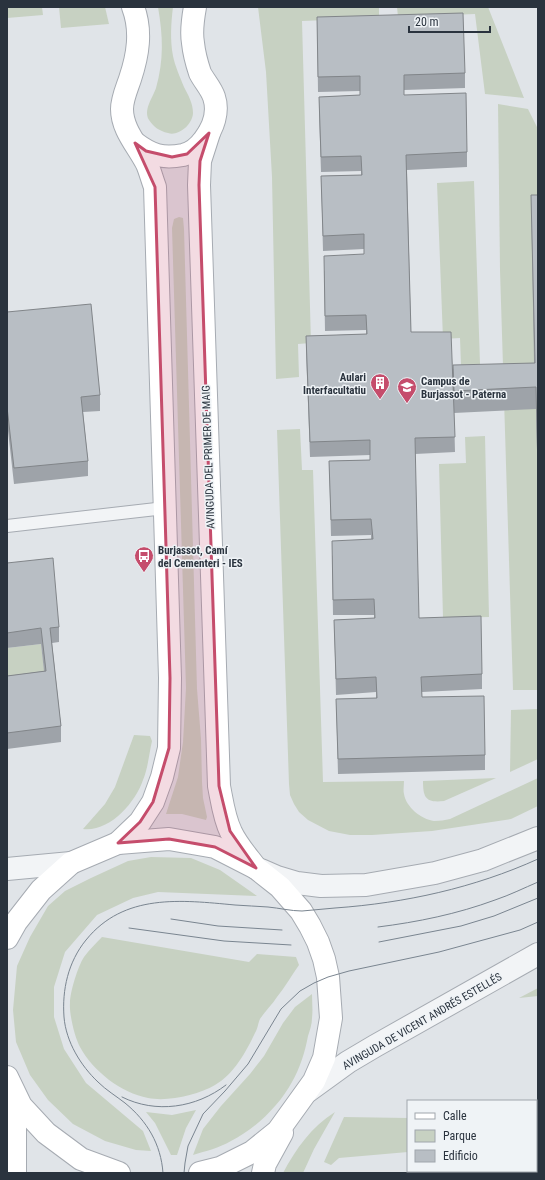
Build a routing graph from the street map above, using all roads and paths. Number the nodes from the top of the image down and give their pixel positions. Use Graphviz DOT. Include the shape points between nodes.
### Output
graph roads {
  1 [pos="133,7"];
  2 [pos="196,7"];
  3 [pos="209,133"];
  4 [pos="135,143"];
  5 [pos="165,508"];
  6 [pos="7,526"];
  7 [pos="538,838"];
  8 [pos="118,843"];
  9 [pos="71,863"];
  10 [pos="256,868"];
  11 [pos="7,869"];
  12 [pos="7,938"];
  13 [pos="535,956"];
  14 [pos="7,1077"];
  15 [pos="7,1085"];
  16 [pos="308,1090"];
  17 [pos="293,1110"];
  18 [pos="15,1173"];
  19 [pos="119,1173"];
  20 [pos="200,1173"];
  21 [pos="263,1173"];
  1 -- 4 [label="main road" via="138,50 122,108 125,126"];
  2 -- 3 [label="main road, AVINGUDA DEL PRIMER DE MAIG" via="192,42 200,72 214,97 214,122"];
  3 -- 4 [label="main road" via="199,146 187,154 172,157 159,156"];
  3 -- 10 [label="main road, AVINGUDA DEL PRIMER DE MAIG" via="200,162 199,185 219,786 230,831"];
  4 -- 5 [label="main road" via="155,187"];
  5 -- 6 [label="lane"];
  5 -- 8 [label="main road" via="170,678 169,748 153,802 140,822"];
  7 -- 10 [label="street" via="483,860 435,873 366,885 321,886 297,883"];
  8 -- 9 [label="main road"];
  8 -- 10 [label="main road" via="169,839 215,847"];
  9 -- 11 [label="street"];
  9 -- 12 [label="main road" via="41,890"];
  10 -- 16 [label="main road" via="280,887 310,926 318,942 328,977 331,1018 324,1058"];
  13 -- 16 [label="street, AVINGUDA DE VICENT ANDRÉS ESTELLÉS" via="374,1046"];
  14 -- 19 [label="main road" via="22,1106 46,1133 81,1159"];
  15 -- 18 [label="main road" via="14,1124"];
  16 -- 17 [label="main road"];
  17 -- 20 [label="main road" via="278,1131 252,1152 220,1168"];
  17 -- 21 [label="main road" via="265,1164"];
}
